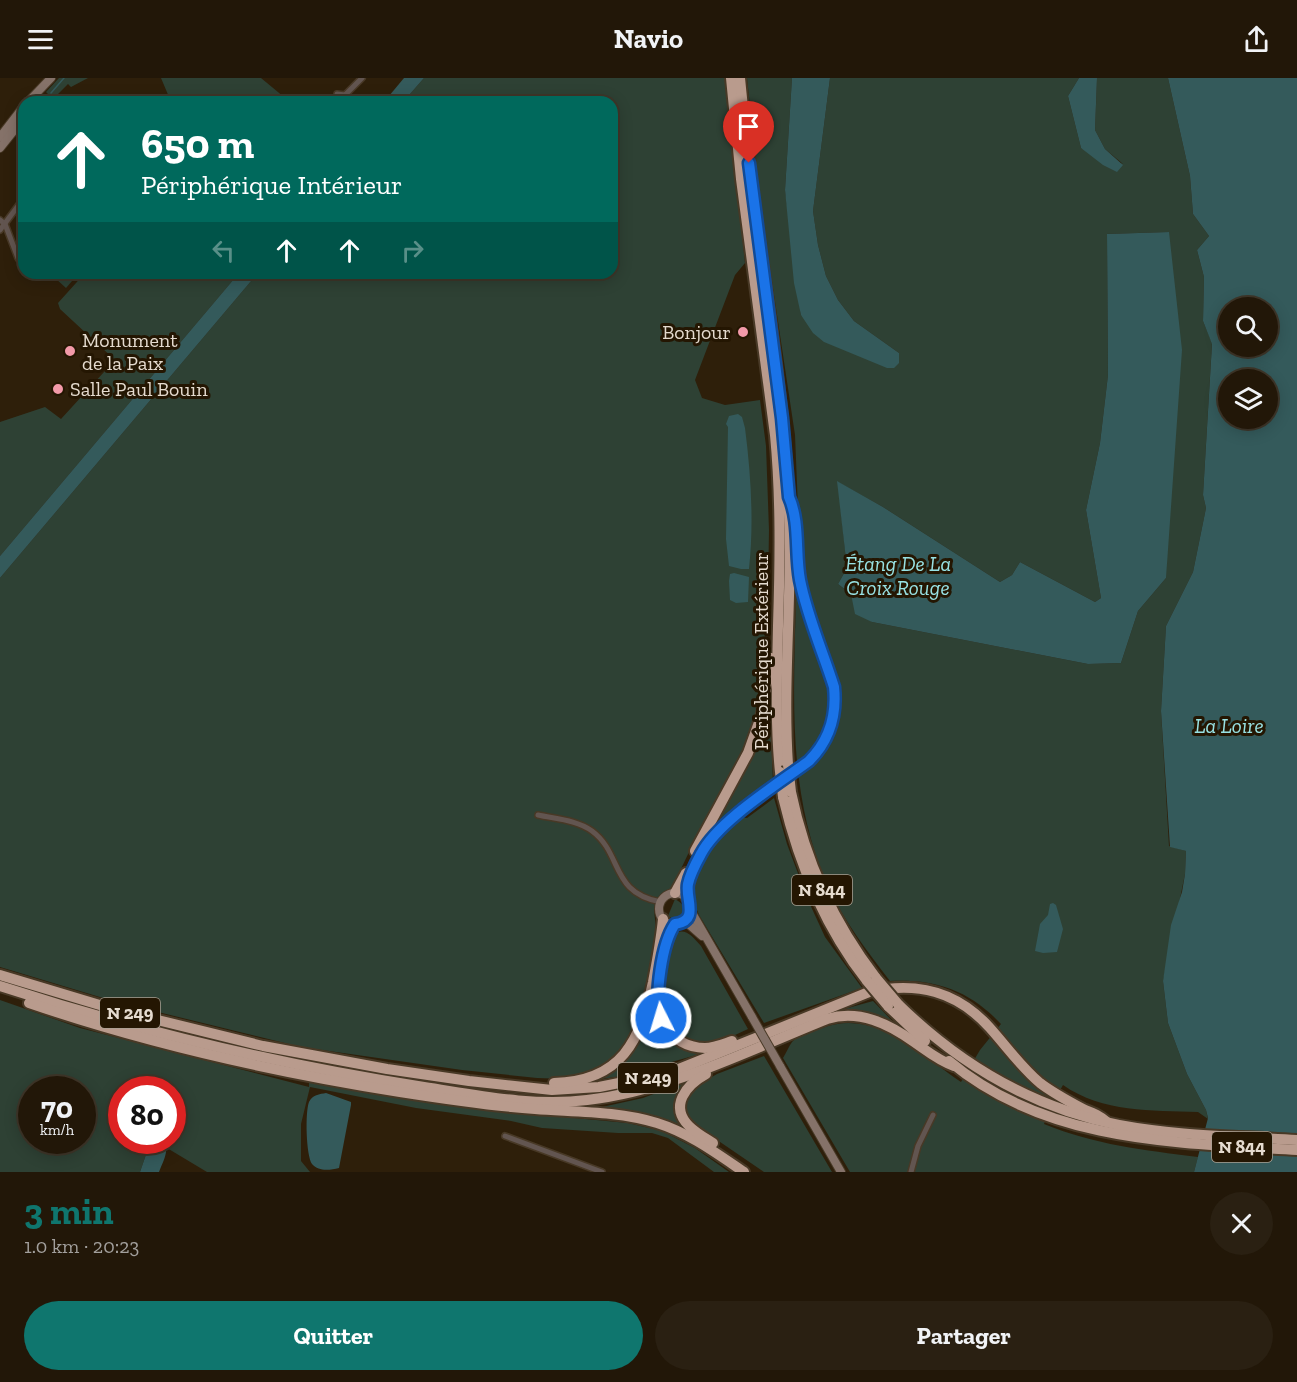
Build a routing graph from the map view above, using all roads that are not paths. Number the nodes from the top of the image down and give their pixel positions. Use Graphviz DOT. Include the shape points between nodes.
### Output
graph roads {
  1 [pos="51,78"];
  2 [pos="362,78"];
  3 [pos="731,78"];
  4 [pos="740,78"];
  5 [pos="40,91"];
  6 [pos="337,94"];
  7 [pos="35,96"];
  8 [pos="37,96"];
  9 [pos="18,114"];
  10 [pos="18,126"];
  11 [pos="0,136"];
  12 [pos="0,148"];
  13 [pos="18,205"];
  14 [pos="2,222"];
  15 [pos="0,230"];
  16 [pos="18,258"];
  17 [pos="789,497"];
  18 [pos="779,608"];
  19 [pos="784,769"];
  20 [pos="538,815"];
  21 [pos="675,893"];
  22 [pos="687,898"];
  23 [pos="661,902"];
  24 [pos="691,911"];
  25 [pos="663,918"];
  26 [pos="680,923"];
  27 [pos="707,941"];
  28 [pos="0,975"];
  29 [pos="0,986"];
  30 [pos="0,993"];
  31 [pos="779,1028"];
  32 [pos="775,1040"];
  33 [pos="942,1054"];
  34 [pos="509,1086"];
  35 [pos="1060,1109"];
  36 [pos="933,1115"];
  37 [pos="1107,1122"];
  38 [pos="505,1136"];
  39 [pos="1187,1138"];
  40 [pos="1297,1140"];
  41 [pos="1297,1150"];
  42 [pos="602,1172"];
  43 [pos="744,1172"];
  44 [pos="755,1172"];
  45 [pos="841,1172"];
  46 [pos="911,1172"];
  1 -- 5 [label="main road"];
  2 -- 6 [label="street" via="345,95"];
  3 -- 18 [label="highway, Périphérique Extérieur / N 844" via="776,452"];
  4 -- 17 [label="highway, N 844"];
  5 -- 7 [label="main road"];
  5 -- 8 [label="main road"];
  9 -- 11 [label="main road"];
  10 -- 12 [label="main road"];
  13 -- 14 [label="street"];
  14 -- 15 [label="street"];
  14 -- 16 [label="street"];
  17 -- 19 [label="highway, N 844"];
  17 -- 22 [label="highway" via="794,508 802,592 834,687 834,720 827,738 809,761 713,835 688,882"];
  18 -- 19 [label="highway, Périphérique Extérieur / N 844" via="776,722"];
  18 -- 21 [label="highway" via="773,617 770,674 755,735"];
  19 -- 33 [label="highway, N 844, bridge" via="794,842 816,900 840,943 905,1024"];
  20 -- 23 [label="street" via="591,830 606,846 627,885 640,895"];
  21 -- 22 [label="main road"];
  21 -- 23 [label="main road"];
  22 -- 24 [label="main road"];
  23 -- 25 [label="main road"];
  24 -- 26 [label="main road"];
  24 -- 27 [label="main road"];
  25 -- 26 [label="main road"];
  25 -- 34 [label="highway" via="645,1018 635,1041 621,1057 585,1079 519,1082"];
  26 -- 27 [label="main road"];
  26 -- 31 [label="highway" via="668,938 657,1002 661,1018 676,1037 690,1045 713,1047"];
  27 -- 45 [label="main road, bridge"];
  28 -- 34 [label="highway, N 249" via="113,1009 263,1046"];
  29 -- 32 [label="highway, N 249" via="151,1030 263,1057 406,1084 528,1101 585,1100 645,1090"];
  30 -- 43 [label="highway" via="92,1024 267,1068 431,1096 649,1121 691,1138"];
  31 -- 34 [label="highway, N 249" via="642,1080 576,1090"];
  31 -- 35 [label="highway, N 249" via="882,989 930,990 962,1004 981,1019"];
  32 -- 33 [label="highway, N 249" via="827,1018 856,1016 893,1028"];
  32 -- 44 [label="highway" via="702,1076 684,1091 680,1102 689,1126"];
  33 -- 35 [label="highway, N 844"];
  33 -- 35 [label="highway, N 844" via="954,1066 1001,1095"];
  35 -- 37 [label="highway, N 249" via="1098,1114"];
  35 -- 39 [label="highway, N 844" via="1110,1134"];
  36 -- 46 [label="street"];
  37 -- 39 [label="highway, N 844"];
  38 -- 42 [label="street"];
  39 -- 40 [label="highway, N 844"];
  39 -- 41 [label="highway, N 844"];
}
